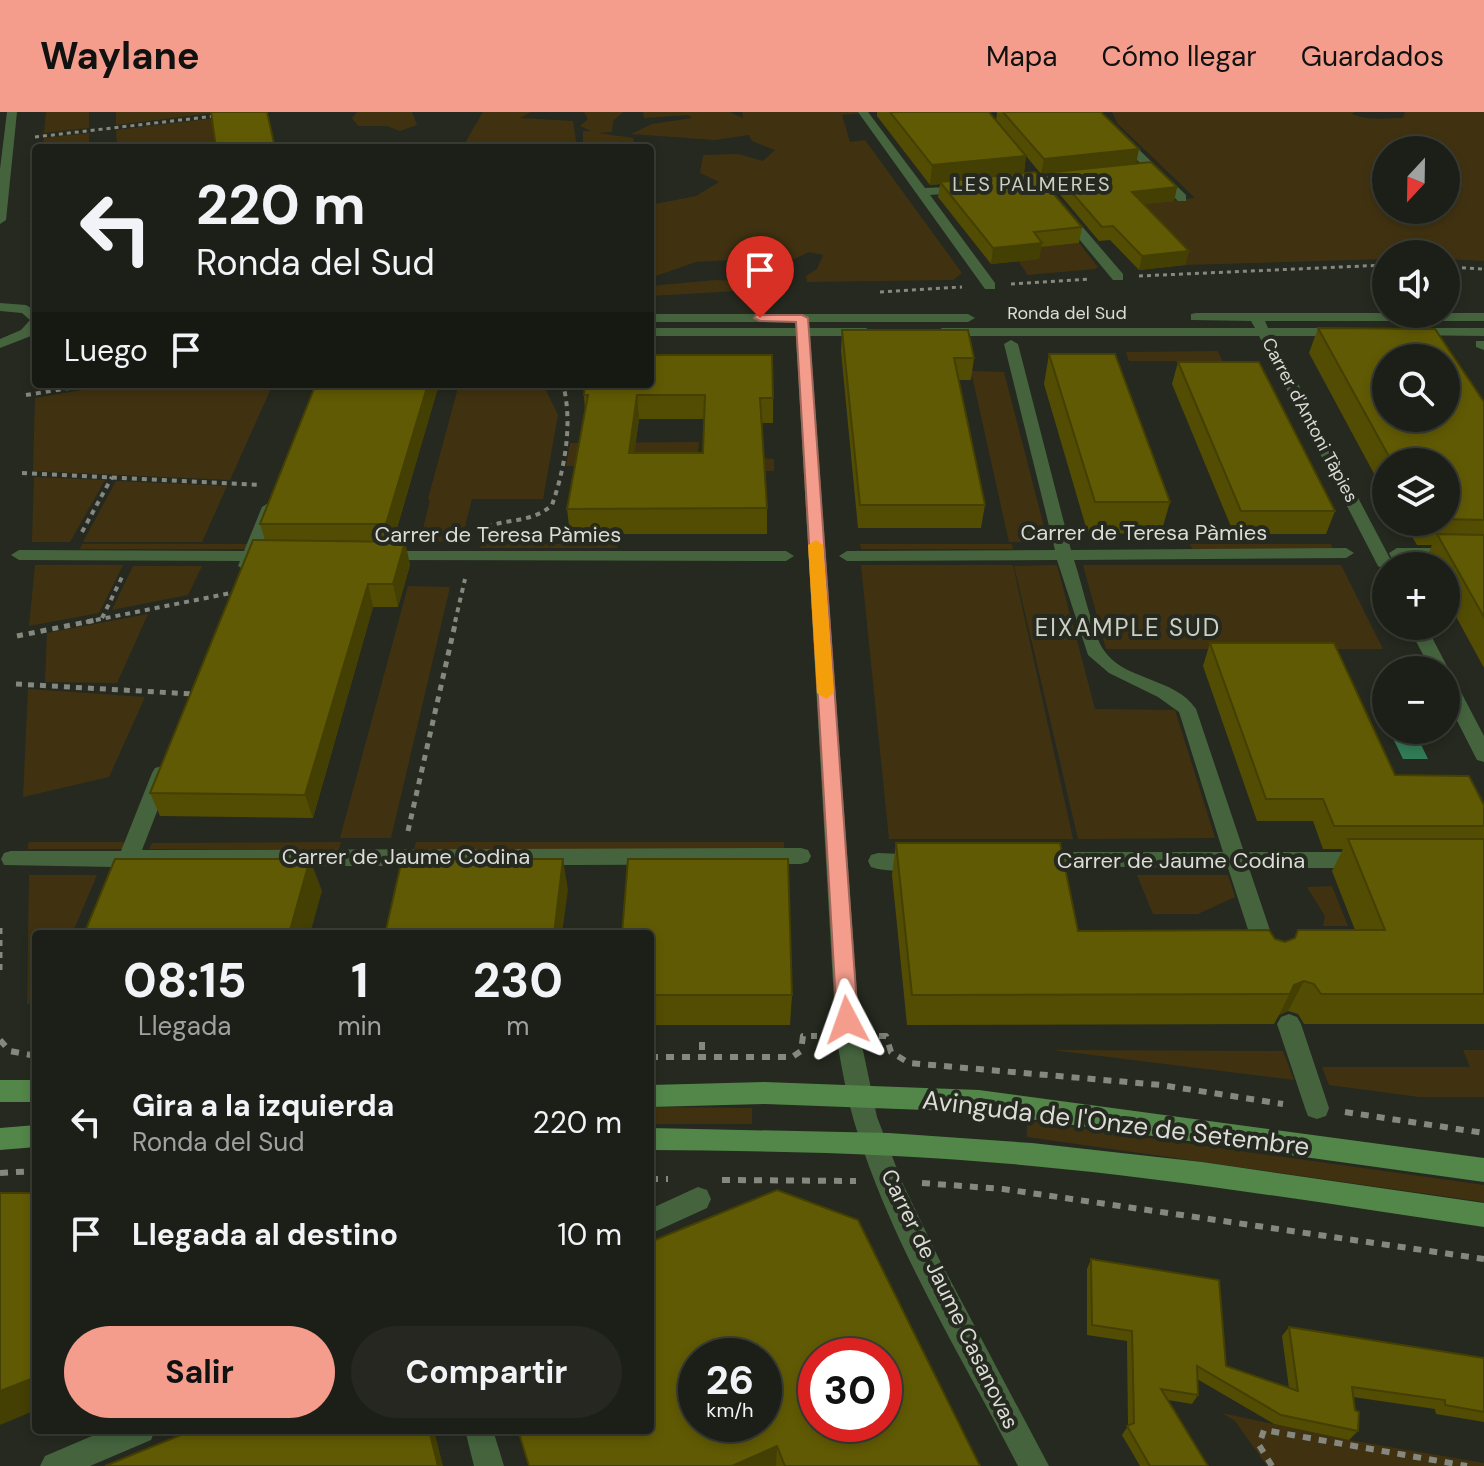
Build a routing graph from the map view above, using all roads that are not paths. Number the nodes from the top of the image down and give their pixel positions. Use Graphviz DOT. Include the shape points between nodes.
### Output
graph roads {
  1 [pos="12,112"];
  2 [pos="863,112"];
  3 [pos="1094,112"];
  4 [pos="1028,169"];
  5 [pos="1151,169"];
  6 [pos="1137,170"];
  7 [pos="1094,174"];
  8 [pos="1037,180"];
  9 [pos="994,185"];
  10 [pos="980,186"];
  11 [pos="923,192"];
  12 [pos="1047,192"];
  13 [pos="1182,198"];
  14 [pos="1057,205"];
  15 [pos="0,220"];
  16 [pos="1118,277"];
  17 [pos="990,286"];
  18 [pos="0,307"];
  19 [pos="1484,317"];
  20 [pos="654,318"];
  21 [pos="32,320"];
  22 [pos="32,323"];
  23 [pos="802,325"];
  24 [pos="1260,325"];
  25 [pos="654,332"];
  26 [pos="1483,341"];
  27 [pos="0,344"];
  28 [pos="1011,344"];
  29 [pos="278,486"];
  30 [pos="1388,552"];
  31 [pos="1346,553"];
  32 [pos="1484,553"];
  33 [pos="1064,554"];
  34 [pos="19,555"];
  35 [pos="1460,555"];
  36 [pos="250,556"];
  37 [pos="282,556"];
  38 [pos="360,556"];
  39 [pos="786,556"];
  40 [pos="847,556"];
  41 [pos="236,592"];
  42 [pos="1460,708"];
  43 [pos="170,753"];
  44 [pos="1484,755"];
  45 [pos="801,856"];
  46 [pos="128,858"];
  47 [pos="11,859"];
  48 [pos="1014,860"];
  49 [pos="1236,860"];
  50 [pos="1387,860"];
  51 [pos="878,861"];
  52 [pos="937,861"];
  53 [pos="118,883"];
  54 [pos="1269,961"];
  55 [pos="1289,1024"];
  56 [pos="0,1091"];
  57 [pos="32,1091"];
  58 [pos="859,1095"];
  59 [pos="654,1096"];
  60 [pos="1317,1108"];
  61 [pos="32,1136"];
  62 [pos="0,1139"];
  63 [pos="654,1139"];
  64 [pos="873,1142"];
  65 [pos="1484,1170"];
  66 [pos="698,1199"];
  67 [pos="1484,1215"];
  68 [pos="654,1220"];
  69 [pos="131,1434"];
  70 [pos="480,1434"];
  71 [pos="55,1466"];
  72 [pos="489,1466"];
  73 [pos="1034,1466"];
  1 -- 15 [label="street"];
  2 -- 11 [label="street"];
  3 -- 5 [label="street"];
  4 -- 8 [label="street"];
  5 -- 6 [label="street"];
  5 -- 13 [label="street"];
  7 -- 8 [label="street"];
  8 -- 9 [label="street"];
  8 -- 12 [label="street"];
  10 -- 11 [label="street"];
  11 -- 17 [label="street"];
  14 -- 16 [label="street"];
  18 -- 21 [label="street" via="16,307"];
  19 -- 24 [label="street, Ronda del Sud"];
  20 -- 23 [label="street, Ronda del Sud"];
  22 -- 27 [label="street"];
  23 -- 24 [label="street, Ronda del Sud"];
  23 -- 25 [label="street, Ronda del Sud"];
  23 -- 58 [label="street, Carrer de Jaume Casanovas" via="848,1036"];
  24 -- 26 [label="street, Ronda del Sud"];
  24 -- 30 [label="street, Carrer d'Antoni Tàpies"];
  28 -- 33 [label="street"];
  29 -- 36 [label="street"];
  31 -- 33 [label="street, Carrer de Teresa Pàmies"];
  32 -- 35 [label="street"];
  33 -- 40 [label="street, Carrer de Teresa Pàmies"];
  33 -- 49 [label="street" via="1094,651 1104,663 1160,688 1187,709"];
  34 -- 36 [label="street"];
  36 -- 37 [label="street"];
  36 -- 41 [label="street"];
  38 -- 39 [label="street, Carrer de Teresa Pàmies"];
  42 -- 44 [label="street"];
  43 -- 46 [label="street"];
  45 -- 46 [label="street, Carrer de Jaume Codina"];
  46 -- 47 [label="street, Carrer de Jaume Codina"];
  46 -- 53 [label="street"];
  48 -- 49 [label="street, Carrer de Jaume Codina"];
  49 -- 50 [label="street, Carrer de Jaume Codina"];
  49 -- 54 [label="street"];
  51 -- 52 [label="street"];
  55 -- 60 [label="street"];
  56 -- 57 [label="main road"];
  58 -- 59 [label="main road, Avinguda de l'Onze de Setembre"];
  58 -- 64 [label="street, Carrer de Jaume Casanovas"];
  58 -- 65 [label="main road, Avinguda de l'Onze de Setembre" via="1027,1107"];
  61 -- 62 [label="main road"];
  63 -- 64 [label="main road, Avinguda de l'Onze de Setembre"];
  64 -- 67 [label="main road, Avinguda de l'Onze de Setembre" via="1183,1171"];
  64 -- 73 [label="street, Carrer de Jaume Casanovas" via="907,1222"];
  66 -- 68 [label="street"];
  69 -- 71 [label="street"];
  70 -- 72 [label="street"];
}
